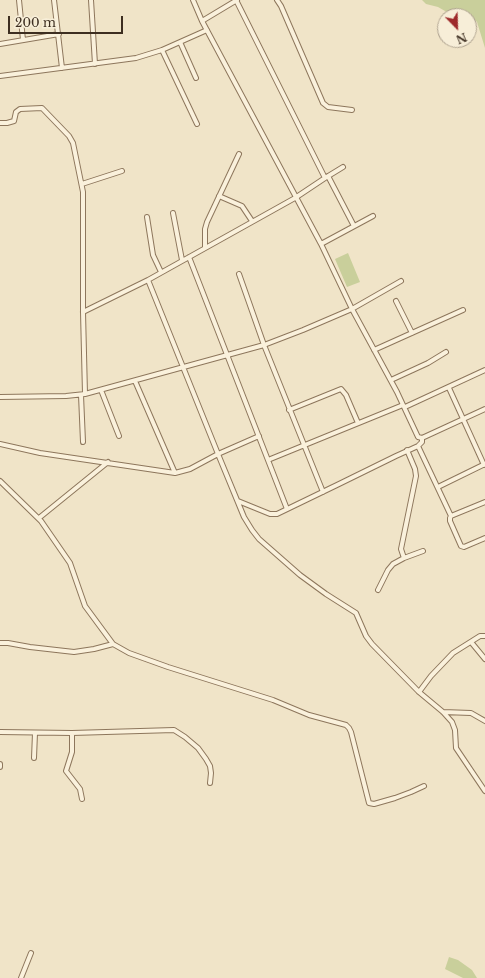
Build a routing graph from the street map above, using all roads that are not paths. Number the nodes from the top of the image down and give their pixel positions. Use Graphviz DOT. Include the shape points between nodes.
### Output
graph roads {
  1 [pos="19,0"];
  2 [pos="54,0"];
  3 [pos="91,0"];
  4 [pos="193,0"];
  5 [pos="237,0"];
  6 [pos="277,0"];
  7 [pos="202,21"];
  8 [pos="207,30"];
  9 [pos="59,34"];
  10 [pos="23,40"];
  11 [pos="180,42"];
  12 [pos="0,44"];
  13 [pos="162,50"];
  14 [pos="95,64"];
  15 [pos="62,68"];
  16 [pos="0,76"];
  17 [pos="196,78"];
  18 [pos="352,110"];
  19 [pos="0,123"];
  20 [pos="197,124"];
  21 [pos="239,154"];
  22 [pos="343,167"];
  23 [pos="122,171"];
  24 [pos="327,177"];
  25 [pos="82,184"];
  26 [pos="219,196"];
  27 [pos="296,197"];
  28 [pos="173,213"];
  29 [pos="373,216"];
  30 [pos="147,217"];
  31 [pos="252,221"];
  32 [pos="354,226"];
  33 [pos="321,244"];
  34 [pos="205,247"];
  35 [pos="189,257"];
  36 [pos="182,260"];
  37 [pos="160,272"];
  38 [pos="239,274"];
  39 [pos="148,280"];
  40 [pos="401,280"];
  41 [pos="396,301"];
  42 [pos="352,309"];
  43 [pos="462,310"];
  44 [pos="83,312"];
  45 [pos="412,333"];
  46 [pos="264,345"];
  47 [pos="374,350"];
  48 [pos="446,352"];
  49 [pos="226,355"];
  50 [pos="184,368"];
  51 [pos="485,370"];
  52 [pos="135,380"];
  53 [pos="391,380"];
  54 [pos="449,388"];
  55 [pos="101,390"];
  56 [pos="83,395"];
  57 [pos="0,397"];
  58 [pos="404,406"];
  59 [pos="485,409"];
  60 [pos="290,410"];
  61 [pos="463,418"];
  62 [pos="358,423"];
  63 [pos="119,436"];
  64 [pos="259,436"];
  65 [pos="422,438"];
  66 [pos="83,442"];
  67 [pos="0,444"];
  68 [pos="304,445"];
  69 [pos="418,446"];
  70 [pos="407,450"];
  71 [pos="218,454"];
  72 [pos="268,460"];
  73 [pos="108,462"];
  74 [pos="485,465"];
  75 [pos="176,473"];
  76 [pos="0,481"];
  77 [pos="438,487"];
  78 [pos="323,492"];
  79 [pos="238,500"];
  80 [pos="485,502"];
  81 [pos="287,509"];
  82 [pos="452,516"];
  83 [pos="39,518"];
  84 [pos="485,539"];
  85 [pos="423,551"];
  86 [pos="404,558"];
  87 [pos="378,590"];
  88 [pos="485,636"];
  89 [pos="471,642"];
  90 [pos="0,643"];
  91 [pos="113,644"];
  92 [pos="485,659"];
  93 [pos="419,692"];
  94 [pos="443,712"];
  95 [pos="485,721"];
  96 [pos="0,732"];
  97 [pos="35,733"];
  98 [pos="72,733"];
  99 [pos="34,758"];
  100 [pos="0,764"];
  101 [pos="0,767"];
  102 [pos="210,783"];
  103 [pos="424,786"];
  104 [pos="485,791"];
  105 [pos="82,799"];
  106 [pos="31,953"];
  107 [pos="21,978"];
  1 -- 10 [label="street"];
  2 -- 9 [label="street"];
  3 -- 14 [label="street"];
  4 -- 7 [label="street"];
  5 -- 7 [label="street"];
  5 -- 24 [label="street"];
  6 -- 18 [label="street" via="323,103 328,107"];
  7 -- 8 [label="street"];
  8 -- 11 [label="street"];
  8 -- 27 [label="street"];
  9 -- 10 [label="street"];
  9 -- 15 [label="street"];
  10 -- 12 [label="street"];
  11 -- 13 [label="street"];
  11 -- 17 [label="street"];
  13 -- 14 [label="street" via="136,58"];
  13 -- 20 [label="street"];
  14 -- 15 [label="street"];
  15 -- 16 [label="street"];
  19 -- 25 [label="street" via="14,121 17,110 20,109 44,109 73,143"];
  21 -- 26 [label="street"];
  22 -- 24 [label="street"];
  23 -- 25 [label="street"];
  24 -- 27 [label="street"];
  24 -- 32 [label="street"];
  25 -- 44 [label="street"];
  26 -- 31 [label="street" via="242,206"];
  26 -- 34 [label="street" via="206,226"];
  27 -- 31 [label="street"];
  27 -- 33 [label="street"];
  28 -- 36 [label="street"];
  29 -- 32 [label="street"];
  30 -- 37 [label="street" via="153,255"];
  31 -- 34 [label="street"];
  32 -- 33 [label="street"];
  33 -- 42 [label="street"];
  34 -- 35 [label="street"];
  35 -- 36 [label="street"];
  35 -- 49 [label="street"];
  36 -- 37 [label="street"];
  37 -- 39 [label="street"];
  38 -- 46 [label="street"];
  39 -- 44 [label="street"];
  39 -- 50 [label="street"];
  40 -- 42 [label="street"];
  41 -- 45 [label="street"];
  42 -- 46 [label="street"];
  42 -- 47 [label="street"];
  43 -- 45 [label="street"];
  44 -- 56 [label="street"];
  45 -- 47 [label="street"];
  46 -- 49 [label="street"];
  46 -- 60 [label="street"];
  47 -- 53 [label="street"];
  48 -- 53 [label="street"];
  49 -- 50 [label="street"];
  49 -- 64 [label="street"];
  50 -- 52 [label="street"];
  50 -- 71 [label="street"];
  51 -- 54 [label="street"];
  52 -- 55 [label="street"];
  52 -- 75 [label="street"];
  53 -- 58 [label="street"];
  54 -- 58 [label="street"];
  54 -- 61 [label="street"];
  55 -- 56 [label="street"];
  55 -- 63 [label="street"];
  56 -- 57 [label="street"];
  56 -- 66 [label="street"];
  58 -- 62 [label="street"];
  58 -- 65 [label="street" via="416,434"];
  59 -- 61 [label="street"];
  60 -- 62 [label="street" via="341,389"];
  60 -- 68 [label="street"];
  61 -- 65 [label="street"];
  61 -- 74 [label="street"];
  62 -- 68 [label="street"];
  64 -- 71 [label="street"];
  64 -- 72 [label="street"];
  65 -- 69 [label="street"];
  67 -- 73 [label="street" via="40,453"];
  68 -- 72 [label="street"];
  68 -- 78 [label="street"];
  69 -- 70 [label="street"];
  69 -- 77 [label="street"];
  70 -- 78 [label="street"];
  70 -- 86 [label="street" via="416,476 401,549"];
  71 -- 75 [label="street" via="190,469"];
  71 -- 79 [label="street"];
  72 -- 81 [label="street"];
  73 -- 75 [label="street"];
  73 -- 83 [label="street"];
  74 -- 77 [label="street"];
  76 -- 83 [label="street"];
  77 -- 82 [label="street"];
  78 -- 81 [label="street"];
  79 -- 81 [label="street" via="270,514"];
  79 -- 93 [label="street" via="247,523 259,538 305,579 356,614 369,640"];
  80 -- 82 [label="street"];
  82 -- 84 [label="street" via="450,520 461,546"];
  83 -- 91 [label="street" via="70,563 85,606"];
  85 -- 86 [label="street"];
  86 -- 87 [label="street" via="388,570"];
  88 -- 89 [label="street"];
  89 -- 92 [label="street"];
  89 -- 93 [label="street" via="448,657"];
  90 -- 91 [label="street" via="74,652 94,650"];
  91 -- 103 [label="street" via="129,653 168,667 346,725 351,732 369,803 395,798"];
  93 -- 94 [label="street"];
  94 -- 95 [label="street" via="471,714"];
  94 -- 104 [label="street" via="454,725 456,748"];
  96 -- 97 [label="street"];
  97 -- 98 [label="street"];
  97 -- 99 [label="street"];
  98 -- 102 [label="street" via="174,730 198,748 206,759 210,766"];
  98 -- 105 [label="street" via="72,752 66,771 80,789"];
  100 -- 101 [label="street"];
  106 -- 107 [label="street"];
}
